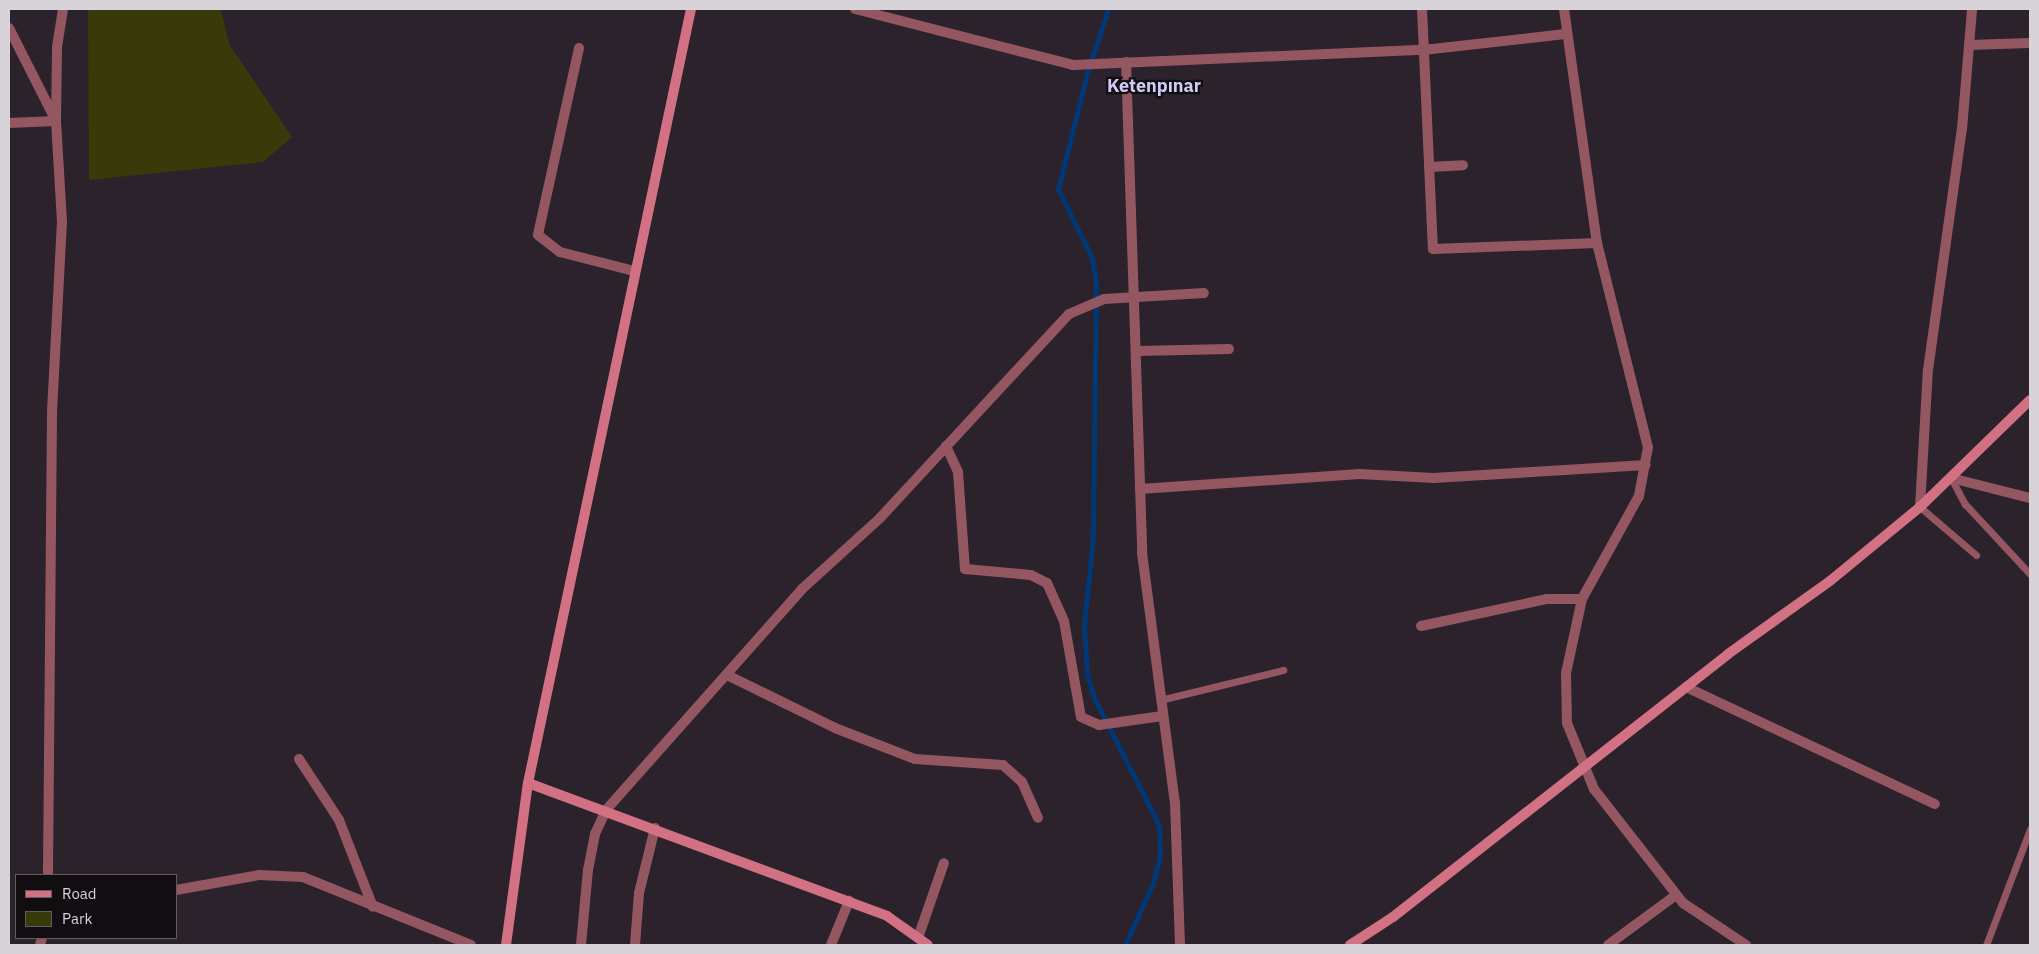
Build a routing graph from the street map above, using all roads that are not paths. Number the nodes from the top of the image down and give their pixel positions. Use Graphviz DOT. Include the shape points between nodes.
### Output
graph roads {
  1 [pos="63,9"];
  2 [pos="691,9"];
  3 [pos="855,9"];
  4 [pos="1422,9"];
  5 [pos="1564,9"];
  6 [pos="1972,9"];
  7 [pos="9,28"];
  8 [pos="1565,34"];
  9 [pos="2030,43"];
  10 [pos="1969,45"];
  11 [pos="579,48"];
  12 [pos="1423,50"];
  13 [pos="1126,62"];
  14 [pos="56,121"];
  15 [pos="9,122"];
  16 [pos="1463,166"];
  17 [pos="1428,167"];
  18 [pos="1597,243"];
  19 [pos="634,271"];
  20 [pos="1204,293"];
  21 [pos="1132,298"];
  22 [pos="1229,349"];
  23 [pos="1138,351"];
  24 [pos="2030,400"];
  25 [pos="946,446"];
  26 [pos="1646,465"];
  27 [pos="1951,478"];
  28 [pos="1140,489"];
  29 [pos="2030,498"];
  30 [pos="1920,507"];
  31 [pos="1976,555"];
  32 [pos="2030,574"];
  33 [pos="1582,599"];
  34 [pos="1421,626"];
  35 [pos="1283,670"];
  36 [pos="726,674"];
  37 [pos="1686,686"];
  38 [pos="1160,700"];
  39 [pos="1162,716"];
  40 [pos="299,759"];
  41 [pos="1582,767"];
  42 [pos="528,783"];
  43 [pos="1935,804"];
  44 [pos="606,810"];
  45 [pos="1038,818"];
  46 [pos="655,828"];
  47 [pos="2030,828"];
  48 [pos="944,863"];
  49 [pos="48,874"];
  50 [pos="178,890"];
  51 [pos="1676,895"];
  52 [pos="848,901"];
  53 [pos="373,907"];
  54 [pos="919,935"];
  55 [pos="471,945"];
  56 [pos="506,945"];
  57 [pos="582,945"];
  58 [pos="634,945"];
  59 [pos="831,945"];
  60 [pos="928,945"];
  61 [pos="1180,945"];
  62 [pos="1350,945"];
  63 [pos="1608,945"];
  64 [pos="1746,945"];
  65 [pos="1986,945"];
  1 -- 14 [label="street" via="57,47"];
  2 -- 19 [label="street"];
  3 -- 13 [label="street" via="1073,65"];
  4 -- 12 [label="street"];
  5 -- 8 [label="street"];
  6 -- 10 [label="street"];
  7 -- 14 [label="street"];
  8 -- 12 [label="street"];
  8 -- 18 [label="street"];
  9 -- 10 [label="street"];
  10 -- 30 [label="street" via="1962,129 1931,334"];
  11 -- 19 [label="street" via="538,235 560,252"];
  12 -- 13 [label="street"];
  12 -- 17 [label="street"];
  13 -- 21 [label="street"];
  14 -- 15 [label="street"];
  14 -- 49 [label="street" via="62,221 52,413"];
  16 -- 17 [label="street"];
  17 -- 18 [label="street" via="1432,249"];
  18 -- 26 [label="street" via="1645,426"];
  19 -- 42 [label="street"];
  20 -- 21 [label="street"];
  21 -- 23 [label="street"];
  21 -- 25 [label="street" via="1104,299 1080,306"];
  22 -- 23 [label="street"];
  23 -- 28 [label="street"];
  24 -- 27 [label="street"];
  25 -- 36 [label="street" via="880,518 802,589"];
  25 -- 39 [label="street" via="958,472 965,569 1031,575 1047,583 1064,621 1081,717 1099,725"];
  26 -- 28 [label="street" via="1434,478 1359,474"];
  26 -- 33 [label="street" via="1639,496"];
  27 -- 29 [label="street"];
  27 -- 30 [label="street"];
  27 -- 32 [label="lane" via="1965,504"];
  28 -- 38 [label="street" via="1142,553"];
  30 -- 31 [label="lane"];
  30 -- 37 [label="street" via="1830,581"];
  33 -- 34 [label="street" via="1538,600"];
  33 -- 41 [label="street" via="1566,673 1567,723"];
  35 -- 38 [label="lane"];
  36 -- 44 [label="street"];
  36 -- 45 [label="street" via="835,728 914,758 1003,765 1022,782"];
  37 -- 41 [label="street"];
  37 -- 43 [label="street"];
  38 -- 39 [label="street"];
  39 -- 61 [label="street" via="1175,802"];
  40 -- 53 [label="street" via="338,820"];
  41 -- 51 [label="street" via="1594,789"];
  41 -- 62 [label="street" via="1393,917"];
  42 -- 44 [label="street"];
  42 -- 56 [label="street"];
  44 -- 46 [label="street"];
  44 -- 57 [label="street" via="595,834 588,870"];
  46 -- 52 [label="street"];
  46 -- 58 [label="street" via="639,893"];
  47 -- 65 [label="lane"];
  48 -- 54 [label="street"];
  50 -- 53 [label="street" via="280,873 303,877"];
  51 -- 63 [label="street"];
  51 -- 64 [label="street"];
  52 -- 54 [label="street" via="888,916"];
  52 -- 59 [label="street"];
  53 -- 55 [label="street"];
  54 -- 60 [label="street"];
}
